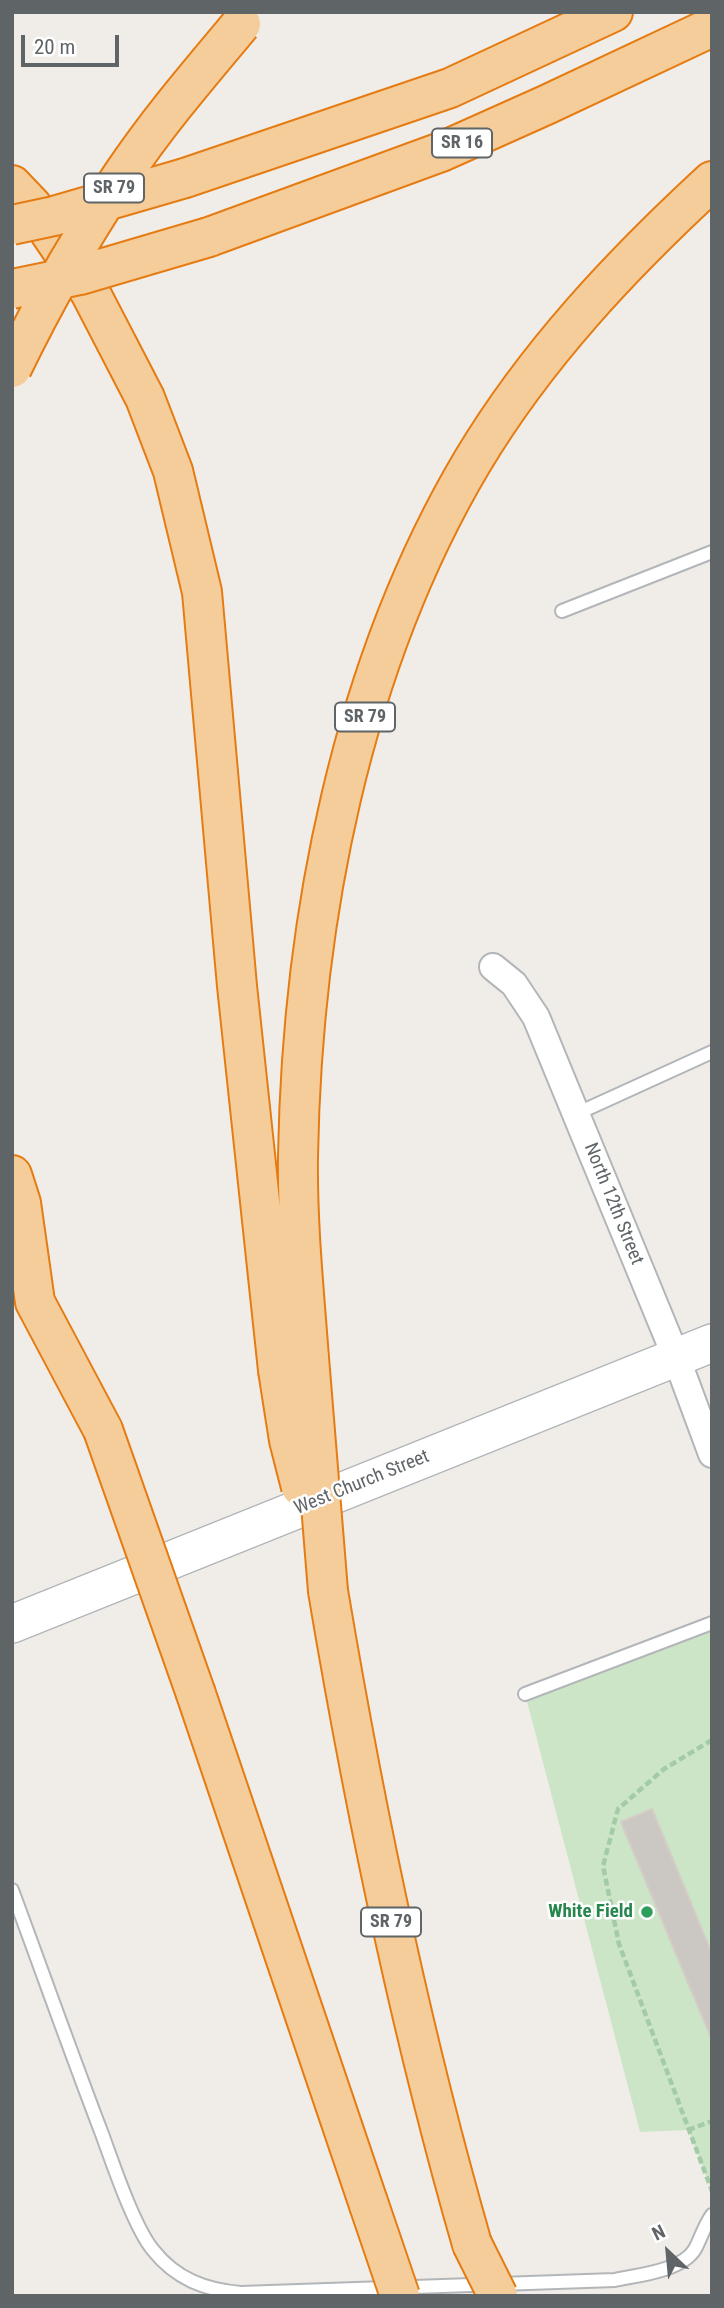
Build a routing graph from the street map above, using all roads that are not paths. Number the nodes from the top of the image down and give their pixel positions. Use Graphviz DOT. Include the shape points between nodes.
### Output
graph roads {
  1 [pos="613,12"];
  2 [pos="248,18"];
  3 [pos="710,28"];
  4 [pos="712,181"];
  5 [pos="12,185"];
  6 [pos="12,225"];
  7 [pos="12,289"];
  8 [pos="12,368"];
  9 [pos="710,556"];
  10 [pos="562,611"];
  11 [pos="493,967"];
  12 [pos="712,1052"];
  13 [pos="576,1114"];
  14 [pos="12,1175"];
  15 [pos="12,1259"];
  16 [pos="35,1302"];
  17 [pos="712,1343"];
  18 [pos="676,1357"];
  19 [pos="294,1364"];
  20 [pos="711,1450"];
  21 [pos="712,1623"];
  22 [pos="12,1624"];
  23 [pos="525,1694"];
  24 [pos="12,1889"];
  25 [pos="712,2215"];
  26 [pos="472,2244"];
  27 [pos="400,2296"];
  28 [pos="485,2296"];
  29 [pos="498,2296"];
  1 -- 6 [label="highway, bridge" via="450,88 185,178"];
  2 -- 8 [label="highway, SR 79, bridge" via="176,102 121,177"];
  3 -- 7 [label="highway, SR 16, bridge" via="441,152 209,237 80,275"];
  4 -- 19 [label="highway, SR 79" via="620,269 512,402 443,514 387,647 357,740 317,917 298,1158"];
  5 -- 19 [label="highway" via="32,206 90,292 145,398 173,471 202,592 237,986"];
  9 -- 10 [label="lane"];
  11 -- 13 [label="street, North 12th Street" via="514,984 536,1017"];
  12 -- 13 [label="lane"];
  13 -- 18 [label="street, North 12th Street"];
  14 -- 16 [label="highway" via="22,1203"];
  15 -- 16 [label="highway"];
  16 -- 27 [label="highway, bridge" via="103,1430"];
  17 -- 18 [label="street, West Church Street"];
  18 -- 20 [label="street, North 12th Street"];
  18 -- 22 [label="street, West Church Street"];
  19 -- 26 [label="highway, SR 79, bridge" via="336,1637 399,1965"];
  21 -- 23 [label="lane"];
  24 -- 25 [label="lane" via="136,2218 166,2265 201,2287 241,2293 615,2280 658,2272 681,2262 694,2251"];
  26 -- 28 [label="highway, SR 79, bridge"];
  26 -- 29 [label="highway, bridge"];
}
